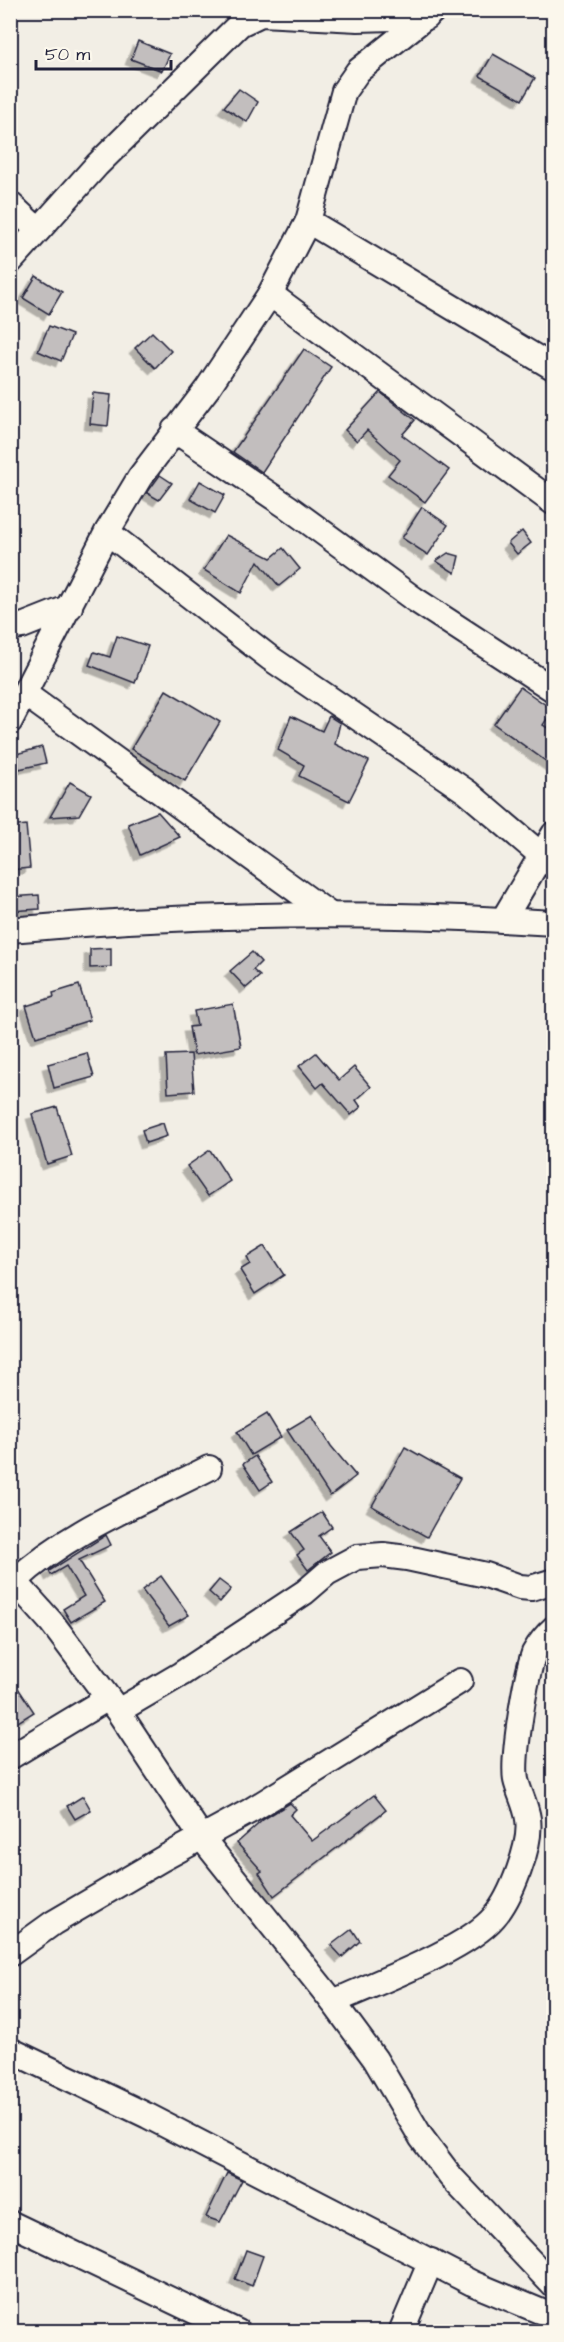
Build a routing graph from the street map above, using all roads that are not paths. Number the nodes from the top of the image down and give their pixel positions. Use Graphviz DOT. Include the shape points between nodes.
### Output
graph roads {
  1 [pos="430,14"];
  2 [pos="10,204"];
  3 [pos="308,221"];
  4 [pos="38,230"];
  5 [pos="10,262"];
  6 [pos="270,294"];
  7 [pos="554,369"];
  8 [pos="174,430"];
  9 [pos="554,503"];
  10 [pos="107,532"];
  11 [pos="70,607"];
  12 [pos="10,628"];
  13 [pos="554,690"];
  14 [pos="25,694"];
  15 [pos="10,721"];
  16 [pos="554,834"];
  17 [pos="548,862"];
  18 [pos="329,914"];
  19 [pos="503,920"];
  20 [pos="554,923"];
  21 [pos="10,930"];
  22 [pos="209,1468"];
  23 [pos="13,1578"];
  24 [pos="554,1581"];
  25 [pos="554,1628"];
  26 [pos="460,1680"];
  27 [pos="113,1704"];
  28 [pos="10,1757"];
  29 [pos="202,1838"];
  30 [pos="10,1954"];
  31 [pos="333,2002"];
  32 [pos="10,2050"];
  33 [pos="10,2223"];
  34 [pos="431,2261"];
  35 [pos="554,2286"];
  36 [pos="554,2318"];
  37 [pos="238,2331"];
  38 [pos="401,2331"];
  1 -- 3 [label="street" via="358,71 344,91"];
  1 -- 4 [label="street" via="358,19 261,14 240,24 97,165"];
  2 -- 4 [label="street"];
  3 -- 6 [label="street"];
  3 -- 7 [label="street"];
  4 -- 5 [label="street"];
  6 -- 8 [label="street" via="207,389"];
  6 -- 9 [label="street"];
  8 -- 10 [label="street"];
  8 -- 13 [label="street" via="414,599"];
  10 -- 11 [label="street"];
  10 -- 17 [label="street" via="270,657 467,792"];
  11 -- 12 [label="street"];
  11 -- 14 [label="street"];
  14 -- 15 [label="street"];
  14 -- 18 [label="street"];
  16 -- 17 [label="street"];
  17 -- 19 [label="street"];
  18 -- 19 [label="street"];
  18 -- 21 [label="street" via="100,922"];
  19 -- 20 [label="street"];
  22 -- 23 [label="street" via="74,1536"];
  23 -- 27 [label="street"];
  24 -- 27 [label="street" via="520,1587 486,1575 406,1558 357,1557 327,1573 305,1592 181,1674"];
  25 -- 31 [label="street" via="536,1650 524,1703 516,1770 529,1821 528,1836 510,1894 494,1918 471,1935 425,1961"];
  26 -- 29 [label="street"];
  27 -- 28 [label="street"];
  27 -- 29 [label="street"];
  29 -- 30 [label="street" via="53,1923"];
  29 -- 31 [label="street"];
  31 -- 35 [label="street" via="451,2177"];
  32 -- 34 [label="street"];
  33 -- 37 [label="street"];
  34 -- 36 [label="street"];
  34 -- 38 [label="street"];
}
